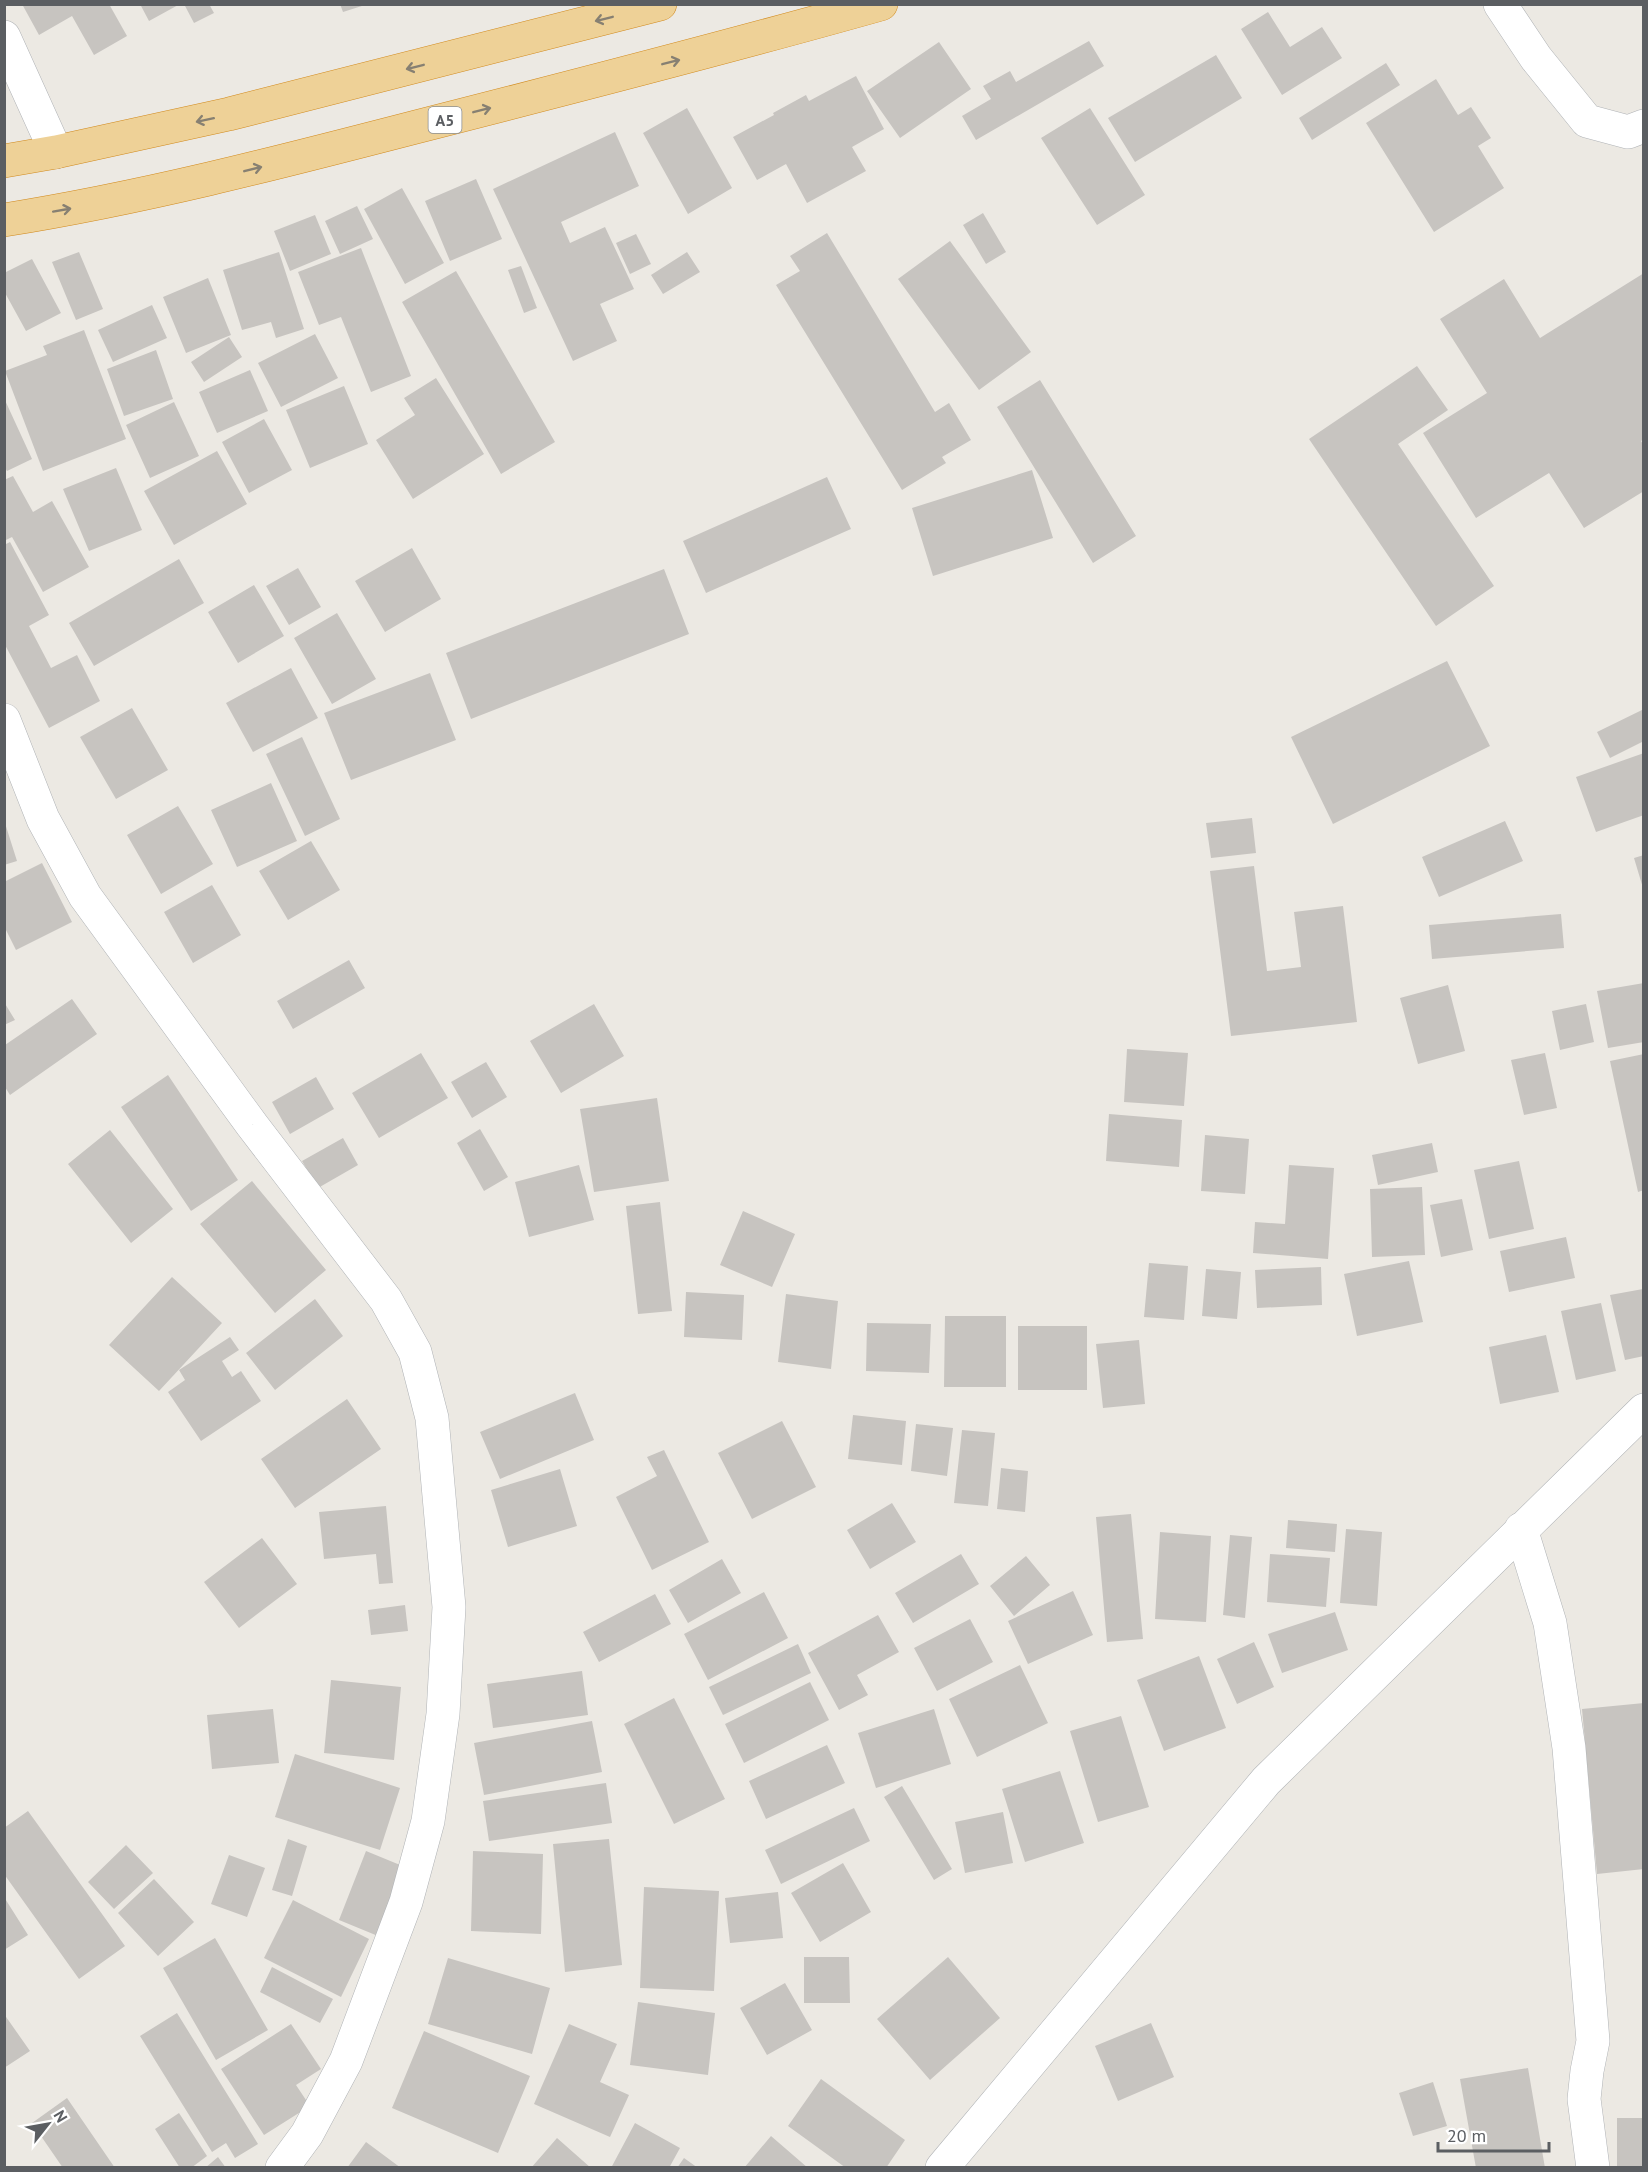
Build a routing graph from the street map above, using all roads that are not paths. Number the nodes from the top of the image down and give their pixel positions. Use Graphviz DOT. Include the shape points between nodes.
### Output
graph roads {
  1 [pos="660,4"];
  2 [pos="881,4"];
  3 [pos="1500,4"];
  4 [pos="4,36"];
  5 [pos="1644,126"];
  6 [pos="56,152"];
  7 [pos="4,160"];
  8 [pos="4,220"];
  9 [pos="4,720"];
  10 [pos="1644,1410"];
  11 [pos="1521,1529"];
  12 [pos="282,2168"];
  13 [pos="942,2168"];
  14 [pos="1593,2168"];
  1 -- 6 [label="highway, one-way" via="229,114"];
  8 -- 2 [label="highway, A5, one-way" via="254,169"];
  3 -- 5 [label="street" via="1536,58 1587,121 1628,132"];
  4 -- 6 [label="street"];
  6 -- 7 [label="highway"];
  9 -- 12 [label="street" via="43,819 85,896 386,1300 415,1352 432,1418 449,1607 443,1714 428,1821 406,1902 346,2061 307,2134"];
  10 -- 11 [label="street"];
  11 -- 13 [label="street" via="1266,1781"];
  11 -- 14 [label="street" via="1550,1623 1569,1748 1593,2041 1584,2099"];
}
